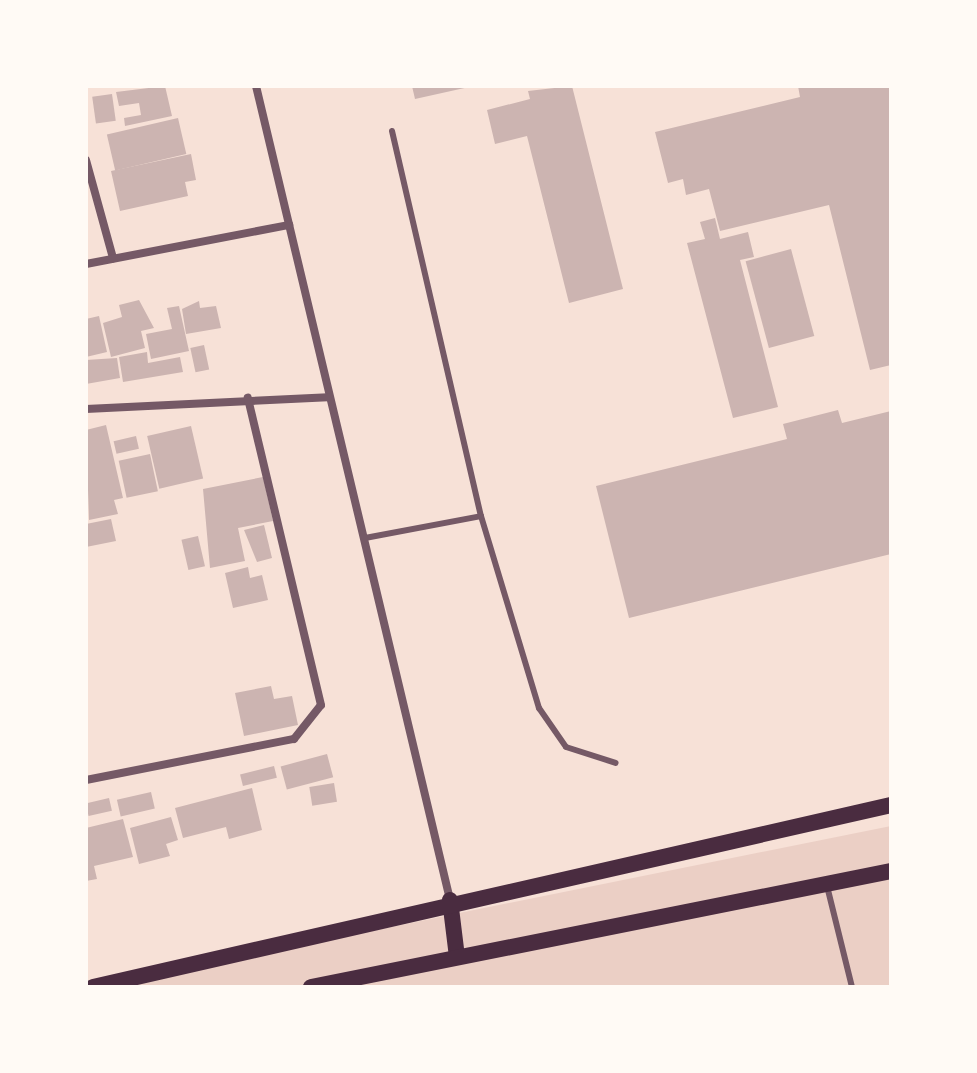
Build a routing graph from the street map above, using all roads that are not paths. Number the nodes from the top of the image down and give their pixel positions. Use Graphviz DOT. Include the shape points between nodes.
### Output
graph roads {
  1 [pos="256,86"];
  2 [pos="392,131"];
  3 [pos="86,160"];
  4 [pos="289,225"];
  5 [pos="113,258"];
  6 [pos="86,264"];
  7 [pos="328,397"];
  8 [pos="248,398"];
  9 [pos="86,409"];
  10 [pos="481,516"];
  11 [pos="365,538"];
  12 [pos="616,763"];
  13 [pos="86,780"];
  14 [pos="891,805"];
  15 [pos="891,871"];
  16 [pos="826,885"];
  17 [pos="450,900"];
  18 [pos="457,957"];
  19 [pos="93,987"];
  20 [pos="311,987"];
  21 [pos="852,987"];
  1 -- 4 [label="street"];
  2 -- 10 [label="lane"];
  3 -- 5 [label="street"];
  4 -- 5 [label="street"];
  4 -- 7 [label="street"];
  5 -- 6 [label="street"];
  7 -- 8 [label="street"];
  7 -- 11 [label="street"];
  8 -- 9 [label="street"];
  8 -- 13 [label="street" via="321,705 294,739"];
  10 -- 11 [label="lane"];
  10 -- 12 [label="lane" via="548,726 566,747"];
  11 -- 17 [label="street"];
  14 -- 17 [label="main road"];
  15 -- 16 [label="main road"];
  16 -- 18 [label="main road"];
  16 -- 21 [label="lane"];
  17 -- 18 [label="main road"];
  17 -- 19 [label="main road"];
  18 -- 20 [label="main road"];
}
